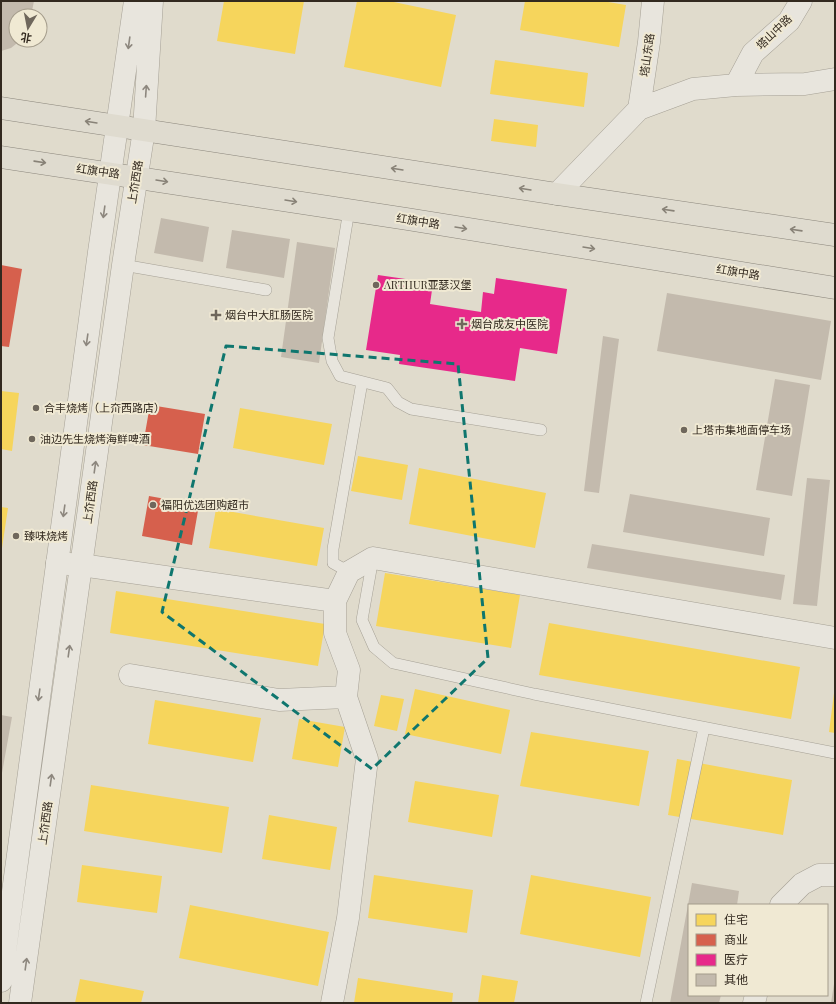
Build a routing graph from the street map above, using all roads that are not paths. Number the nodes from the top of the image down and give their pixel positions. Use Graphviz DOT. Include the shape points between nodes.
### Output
graph roads {
  1 [pos="653,1"];
  2 [pos="801,1"];
  3 [pos="142,3"];
  4 [pos="835,80"];
  5 [pos="736,85"];
  6 [pos="1,108"];
  7 [pos="639,109"];
  8 [pos="117,126"];
  9 [pos="144,130"];
  10 [pos="1,157"];
  11 [pos="110,173"];
  12 [pos="136,177"];
  13 [pos="557,194"];
  14 [pos="349,210"];
  15 [pos="835,235"];
  16 [pos="123,265"];
  17 [pos="835,288"];
  18 [pos="266,290"];
  19 [pos="362,382"];
  20 [pos="541,430"];
  21 [pos="373,558"];
  22 [pos="57,563"];
  23 [pos="82,565"];
  24 [pos="349,572"];
  25 [pos="335,601"];
  26 [pos="835,638"];
  27 [pos="130,675"];
  28 [pos="346,697"];
  29 [pos="704,728"];
  30 [pos="835,753"];
  31 [pos="835,875"];
  32 [pos="782,904"];
  33 [pos="1,981"];
  34 [pos="20,1003"];
  35 [pos="332,1003"];
  36 [pos="646,1003"];
  1 -- 7 [label="street, 塔山东路" via="650,42"];
  2 -- 5 [label="street, 塔山中路" via="789,21 753,52"];
  3 -- 8 [label="street, 上夼西路, one-way"];
  9 -- 3 [label="street, 上夼西路, one-way"];
  4 -- 5 [label="street" via="805,84"];
  5 -- 7 [label="street" via="693,89"];
  8 -- 6 [label="main road, one-way"];
  7 -- 13 [label="street"];
  8 -- 9 [label="main road"];
  8 -- 11 [label="street, 上夼西路"];
  9 -- 12 [label="street, 上夼西路"];
  13 -- 9 [label="main road, one-way"];
  10 -- 11 [label="main road, 红旗中路, one-way"];
  11 -- 12 [label="main road, 红旗中路"];
  11 -- 22 [label="street, 上夼西路, one-way"];
  12 -- 14 [label="main road, 红旗中路, one-way"];
  12 -- 16 [label="street, 上夼西路"];
  15 -- 13 [label="main road, one-way"];
  14 -- 17 [label="main road, 红旗中路, one-way"];
  14 -- 19 [label="lane" via="328,338 332,361 340,376"];
  16 -- 18 [label="lane"];
  23 -- 16 [label="street, 上夼西路, one-way"];
  19 -- 20 [label="lane" via="387,388 398,402 411,409"];
  19 -- 24 [label="lane" via="333,548 333,563"];
  21 -- 24 [label="street"];
  21 -- 26 [label="street"];
  21 -- 29 [label="lane" via="362,620 374,647 393,663"];
  22 -- 23 [label="street"];
  22 -- 33 [label="street, 上夼西路, one-way"];
  23 -- 25 [label="street"];
  34 -- 23 [label="street, 上夼西路, one-way"];
  24 -- 25 [label="street"];
  25 -- 28 [label="street" via="335,633 349,670"];
  27 -- 28 [label="street" via="279,700"];
  28 -- 35 [label="street" via="367,759 348,918"];
  29 -- 30 [label="lane"];
  29 -- 36 [label="lane"];
  31 -- 32 [label="street" via="819,875 802,884"];
}
